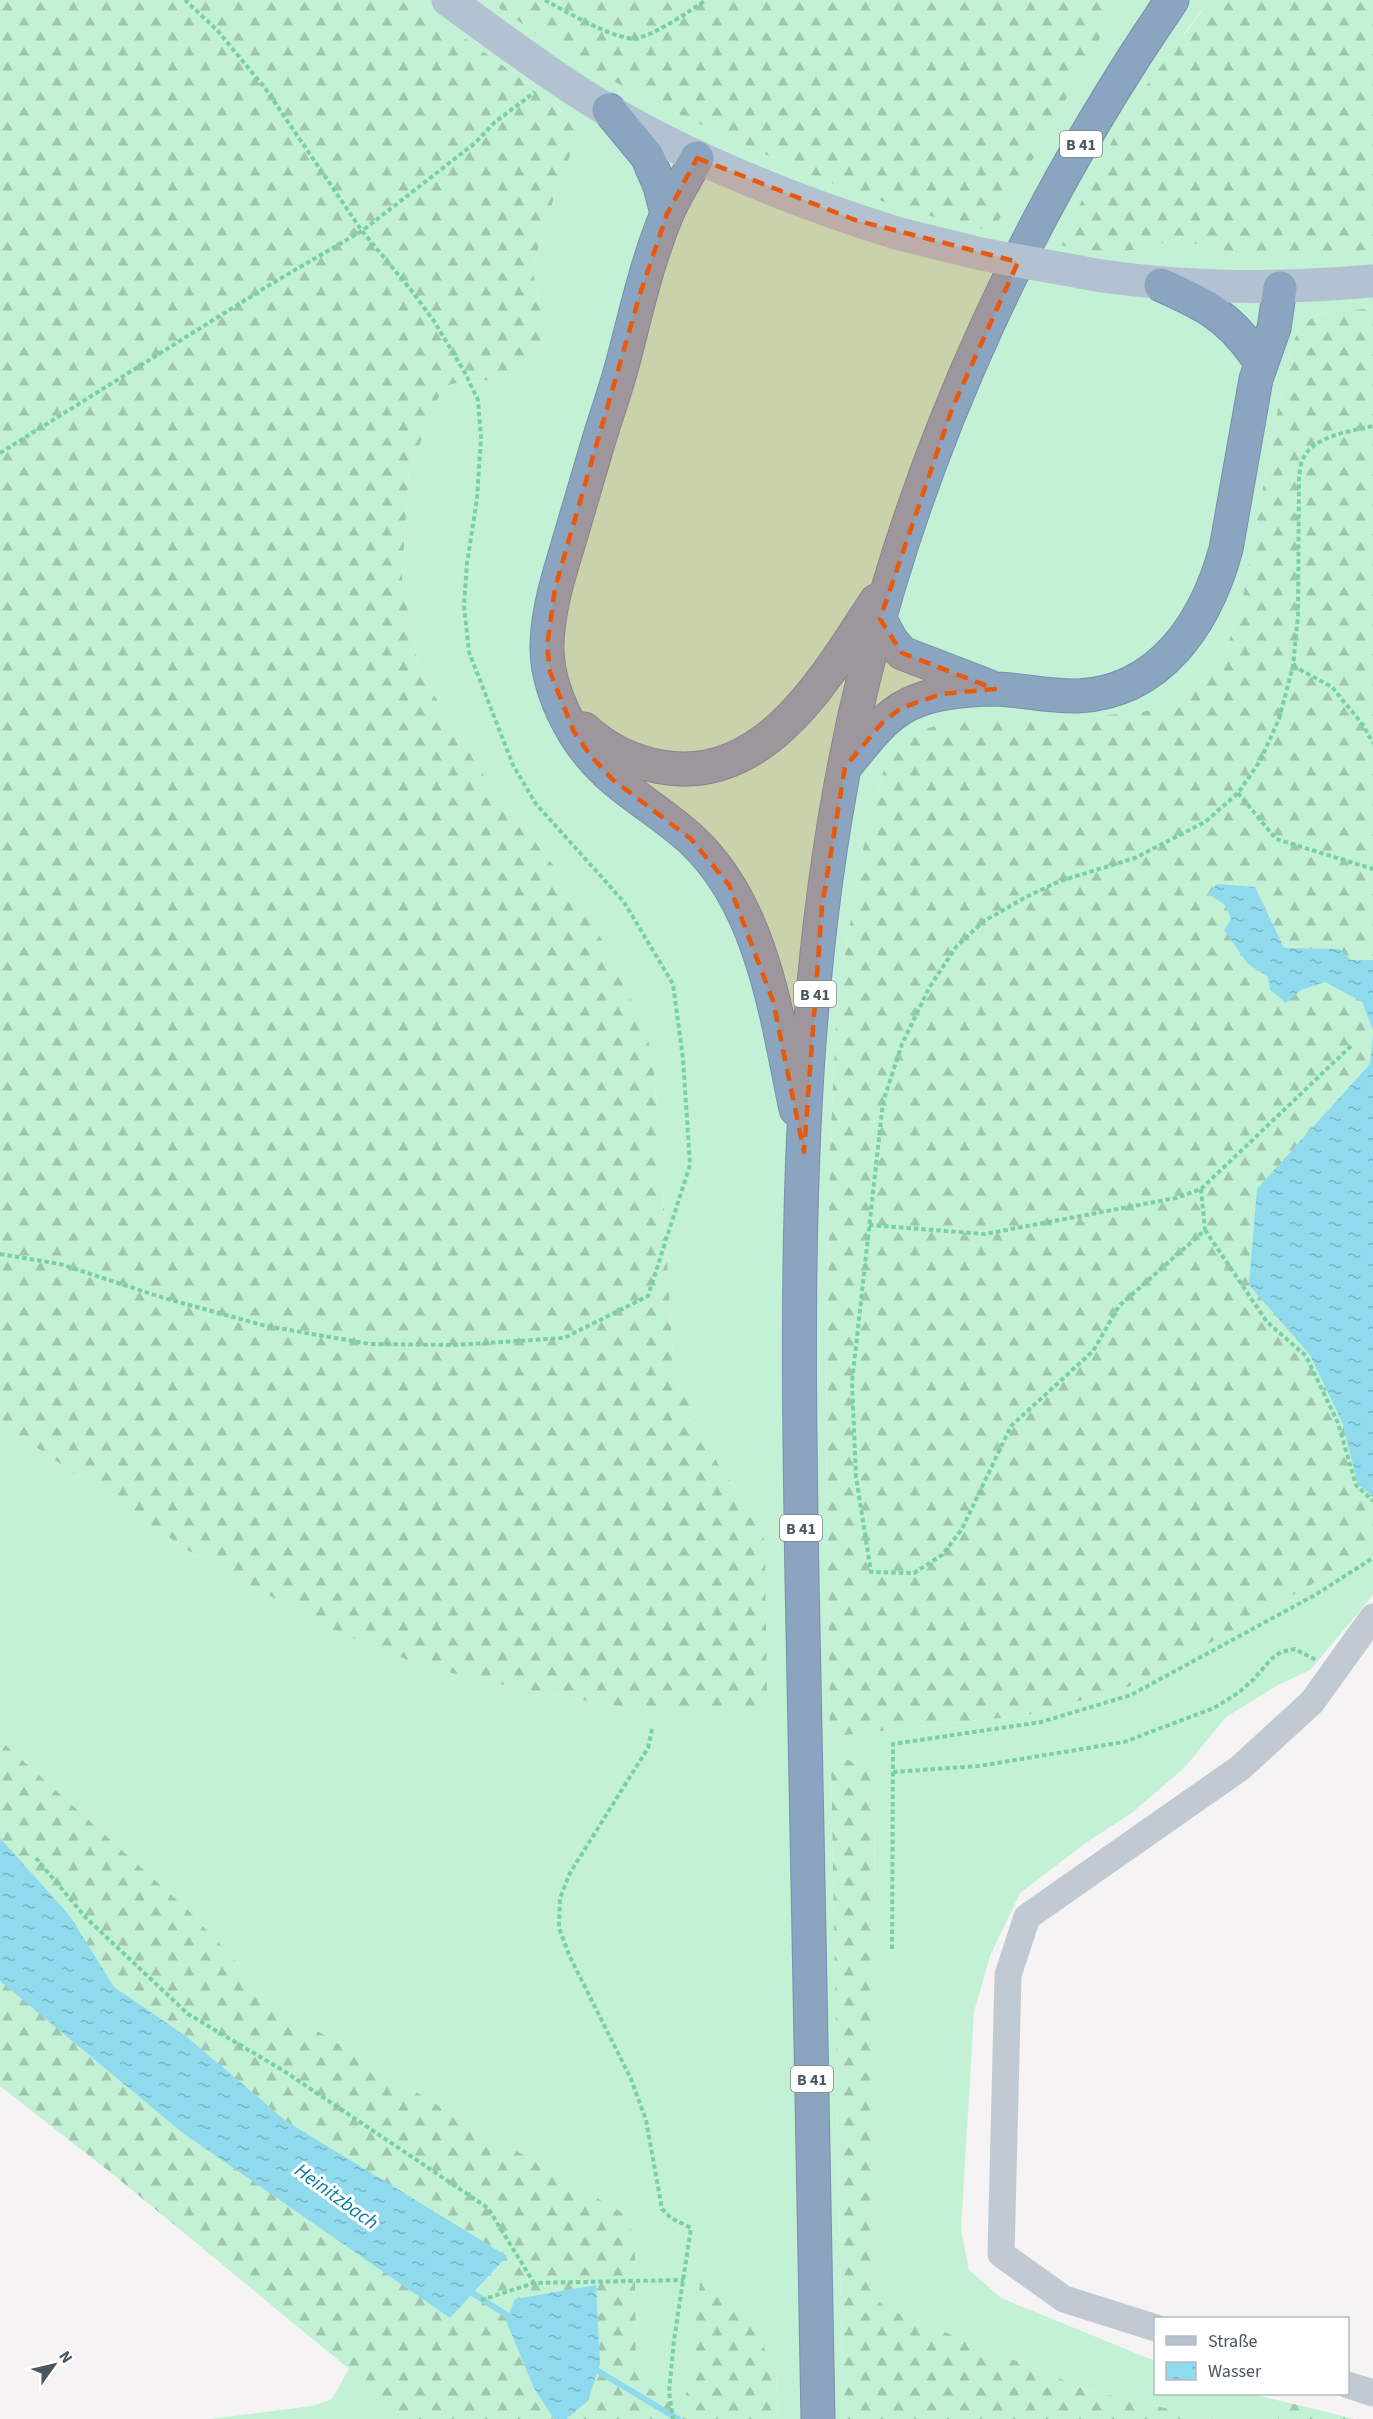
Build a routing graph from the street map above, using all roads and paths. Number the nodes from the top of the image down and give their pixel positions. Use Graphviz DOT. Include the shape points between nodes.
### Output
graph roads {
  1 [pos="185,0"];
  2 [pos="448,0"];
  3 [pos="545,0"];
  4 [pos="706,0"];
  5 [pos="1172,0"];
  6 [pos="554,76"];
  7 [pos="609,110"];
  8 [pos="697,158"];
  9 [pos="667,214"];
  10 [pos="362,231"];
  11 [pos="1373,281"];
  12 [pos="1161,285"];
  13 [pos="1271,288"];
  14 [pos="1255,367"];
  15 [pos="1373,426"];
  16 [pos="0,453"];
  17 [pos="892,577"];
  18 [pos="880,619"];
  19 [pos="1293,666"];
  20 [pos="995,689"];
  21 [pos="561,705"];
  22 [pos="1373,743"];
  23 [pos="845,767"];
  24 [pos="1238,793"];
  25 [pos="1373,869"];
  26 [pos="1352,1045"];
  27 [pos="804,1152"];
  28 [pos="1201,1189"];
  29 [pos="869,1225"];
  30 [pos="1205,1230"];
  31 [pos="0,1254"];
  32 [pos="1373,1501"];
  33 [pos="1373,1558"];
  34 [pos="1373,1617"];
  35 [pos="1335,1670"];
  36 [pos="652,1729"];
  37 [pos="893,1772"];
  38 [pos="36,1858"];
  39 [pos="892,1949"];
  40 [pos="684,2280"];
  41 [pos="534,2283"];
  42 [pos="481,2300"];
  43 [pos="1154,2328"];
  44 [pos="1349,2386"];
  45 [pos="1373,2393"];
  46 [pos="673,2419"];
  47 [pos="818,2419"];
  1 -- 10 [label="path" via="217,30 265,88"];
  2 -- 6 [label="main road"];
  3 -- 4 [label="path" via="625,38 638,38"];
  5 -- 17 [label="highway, B 41" via="1089,130 1001,296 952,409"];
  6 -- 7 [label="main road"];
  6 -- 10 [label="path"];
  7 -- 8 [label="main road"];
  7 -- 9 [label="highway" via="647,156"];
  8 -- 9 [label="highway"];
  8 -- 12 [label="main road, bridge" via="845,217 896,233 981,255"];
  9 -- 21 [label="highway" via="555,588 547,646 550,672"];
  10 -- 16 [label="path"];
  10 -- 31 [label="path" via="434,321 478,400 481,438 477,499 464,606 469,652 513,765 536,804 624,902 673,984 684,1059 690,1165 648,1296 564,1338 455,1345 370,1344 266,1326 60,1264"];
  11 -- 13 [label="main road"];
  12 -- 13 [label="main road"];
  12 -- 14 [label="highway" via="1216,312 1239,333"];
  13 -- 14 [label="highway" via="1274,328"];
  14 -- 20 [label="highway" via="1226,549 1214,588 1190,632 1154,668 1107,692 1078,696"];
  15 -- 19 [label="path" via="1337,435 1311,447 1302,459"];
  17 -- 18 [label="highway, B 41"];
  17 -- 21 [label="highway" via="801,707 765,741 719,764 669,769 633,760 594,738"];
  18 -- 20 [label="highway" via="902,653"];
  18 -- 23 [label="highway, B 41"];
  19 -- 22 [label="path" via="1332,687"];
  19 -- 24 [label="path" via="1279,719 1260,761"];
  20 -- 23 [label="highway" via="942,694 901,708 882,723"];
  21 -- 27 [label="highway" via="579,740 612,779 691,839 729,885 748,924 773,1001"];
  23 -- 27 [label="highway, B 41" via="822,907"];
  24 -- 25 [label="path" via="1276,839"];
  24 -- 29 [label="path" via="1205,822 1135,858 1060,881 1026,897 984,921 956,947 929,988 902,1044 883,1102"];
  26 -- 28 [label="path"];
  27 -- 47 [label="highway, B 41" via="800,1406"];
  28 -- 29 [label="path" via="1176,1198 985,1234"];
  28 -- 30 [label="path"];
  29 -- 30 [label="path" via="852,1382 856,1477 871,1572 914,1573 942,1555 962,1530 1011,1426 1093,1351 1119,1306"];
  30 -- 32 [label="path" via="1267,1322 1306,1356 1338,1423 1356,1485"];
  33 -- 37 [label="path" via="1315,1595 1131,1695 1041,1722 893,1744"];
  34 -- 35 [label="lane"];
  35 -- 37 [label="path" via="1295,1649 1281,1652 1238,1693 1214,1708 1124,1742 979,1766"];
  35 -- 43 [label="lane" via="1312,1702 1240,1768 1027,1917 1008,1975 1001,2254 1064,2299"];
  36 -- 40 [label="path" via="648,1748 570,1873 560,1898 559,1928 630,2079 645,2120 662,2209 691,2228"];
  37 -- 39 [label="path"];
  38 -- 41 [label="path" via="86,1918 188,2014 284,2071 488,2208"];
  40 -- 41 [label="path"];
  40 -- 46 [label="path" via="669,2392"];
  41 -- 42 [label="path"];
  44 -- 45 [label="lane"];
}
